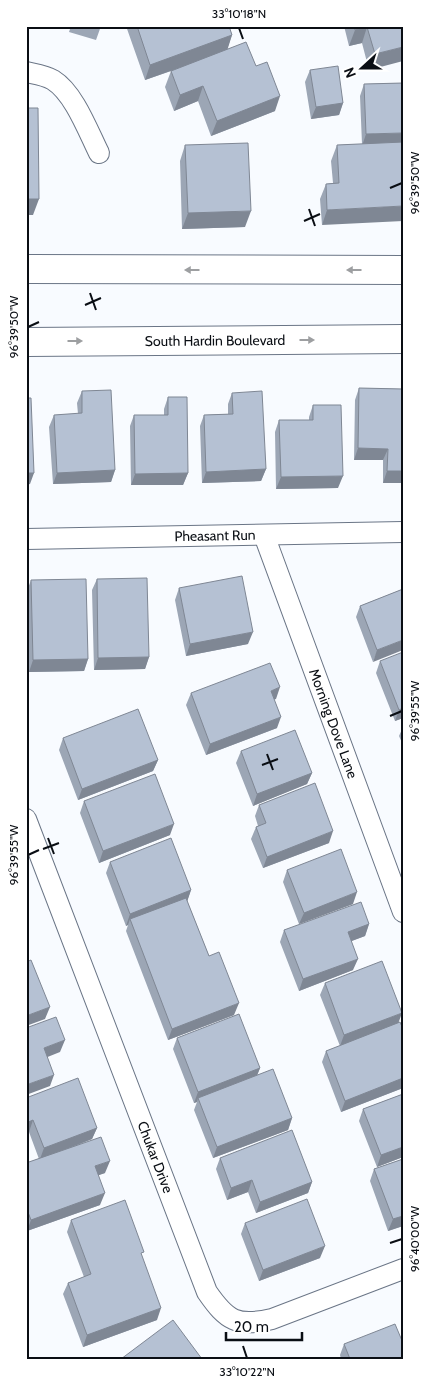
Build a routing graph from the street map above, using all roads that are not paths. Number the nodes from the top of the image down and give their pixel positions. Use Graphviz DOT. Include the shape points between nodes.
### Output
graph roads {
  1 [pos="26,72"];
  2 [pos="99,153"];
  3 [pos="26,269"];
  4 [pos="403,270"];
  5 [pos="403,340"];
  6 [pos="26,342"];
  7 [pos="403,532"];
  8 [pos="264,535"];
  9 [pos="26,539"];
  10 [pos="26,819"];
  11 [pos="403,912"];
  12 [pos="403,1269"];
  1 -- 2 [label="street" via="54,80 69,95"];
  4 -- 3 [label="main road, one-way"];
  6 -- 5 [label="main road, South Hardin Boulevard, one-way"];
  7 -- 8 [label="street, Pheasant Run"];
  8 -- 9 [label="street, Pheasant Run"];
  8 -- 11 [label="street, Morning Dove Lane"];
  10 -- 12 [label="street, Chukar Drive" via="207,1292 217,1307 231,1320 253,1323 272,1319"];
}
